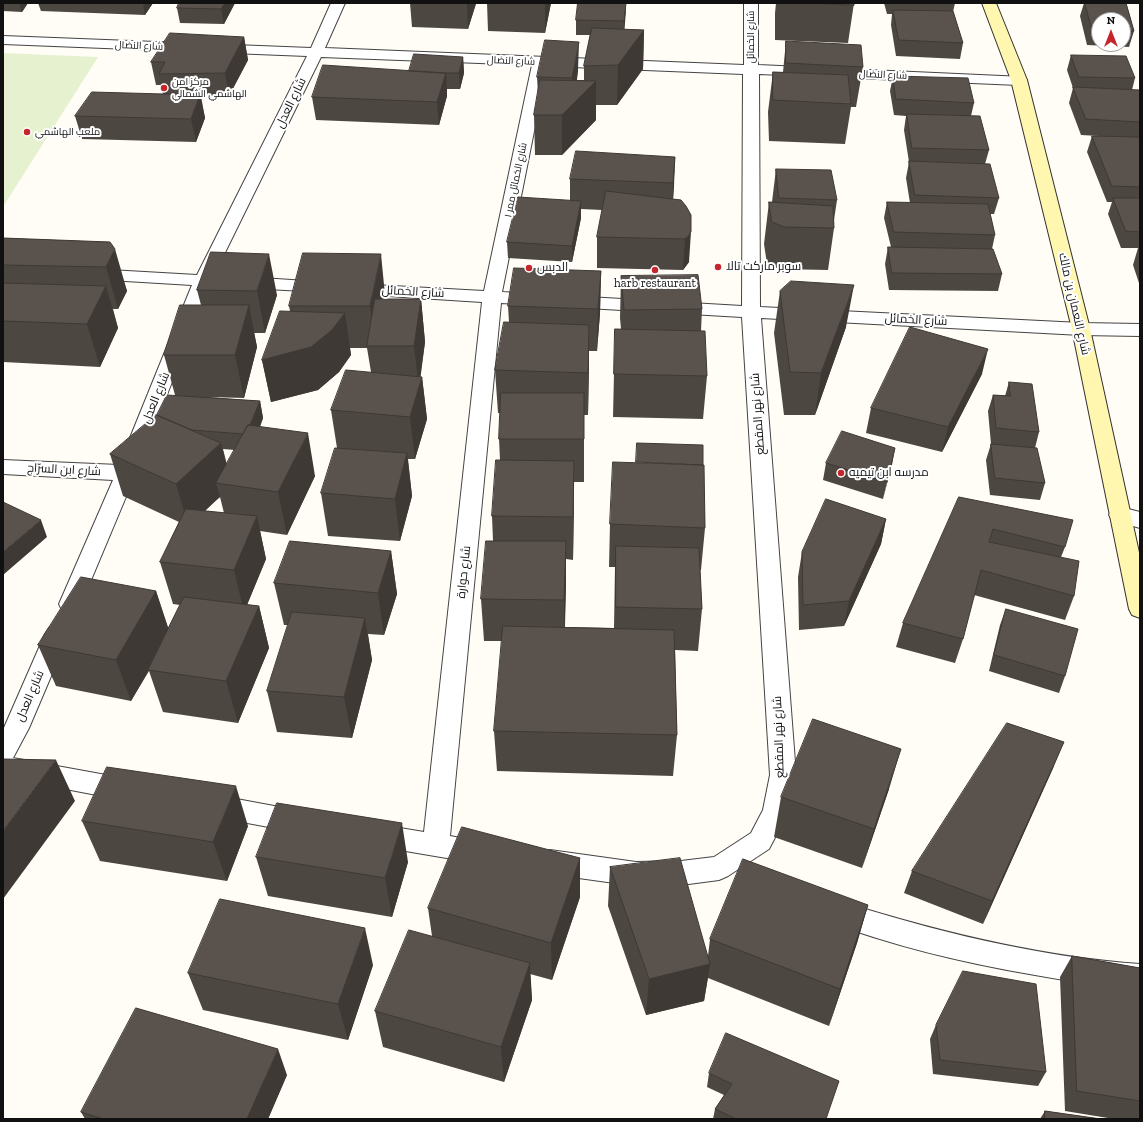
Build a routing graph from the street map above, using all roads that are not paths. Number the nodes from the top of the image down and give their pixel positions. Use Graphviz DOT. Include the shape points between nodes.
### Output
graph roads {
  1 [pos="338,3"];
  2 [pos="751,3"];
  3 [pos="989,3"];
  4 [pos="3,40"];
  5 [pos="316,53"];
  6 [pos="540,62"];
  7 [pos="751,70"];
  8 [pos="1019,80"];
  9 [pos="72,273"];
  10 [pos="203,280"];
  11 [pos="492,297"];
  12 [pos="751,312"];
  13 [pos="1081,329"];
  14 [pos="1140,330"];
  15 [pos="3,467"];
  16 [pos="126,473"];
  17 [pos="1130,517"];
  18 [pos="1140,609"];
  19 [pos="3,753"];
  20 [pos="3,767"];
  21 [pos="152,795"];
  22 [pos="192,802"];
  23 [pos="326,826"];
  24 [pos="357,832"];
  25 [pos="436,846"];
  26 [pos="718,868"];
  27 [pos="746,879"];
  28 [pos="809,904"];
  29 [pos="1140,977"];
  1 -- 5 [label="street, شارع العدل"];
  2 -- 7 [label="street, شارع الخمائل"];
  3 -- 8 [label="street, شارع النعمان بن مالك"];
  4 -- 5 [label="street, شارع النضال"];
  5 -- 6 [label="street, شارع النضال"];
  5 -- 10 [label="street, شارع العدل"];
  6 -- 7 [label="street, شارع النضال"];
  6 -- 11 [label="street, شارع الخمائل ممر ١"];
  7 -- 8 [label="street, شارع النضال"];
  7 -- 12 [label="street, شارع الخمائل"];
  8 -- 13 [label="street, شارع النعمان بن مالك"];
  9 -- 10 [label="street, شارع الخمائل"];
  10 -- 11 [label="street, شارع الخمائل"];
  10 -- 16 [label="street, شارع العدل"];
  11 -- 12 [label="street, شارع الخمائل"];
  11 -- 25 [label="street, شارع حوارة"];
  12 -- 13 [label="street, شارع الخمائل"];
  12 -- 26 [label="street, شارع نهر المقطع" via="783,775 776,811 760,841"];
  13 -- 14 [label="street, شارع الخمائل"];
  13 -- 17 [label="street, شارع النعمان بن مالك"];
  15 -- 16 [label="street, شارع ابن السرّاج"];
  16 -- 19 [label="street, شارع العدل" via="17,728"];
  17 -- 18 [label="street, شارع النعمان بن مالك"];
  20 -- 21 [label="street"];
  22 -- 23 [label="street"];
  24 -- 25 [label="street, شارع نهر المقطع"];
  25 -- 26 [label="street, شارع نهر المقطع" via="636,874 681,873"];
  26 -- 27 [label="street"];
  28 -- 29 [label="street" via="875,926 959,948 1045,965"];
}
